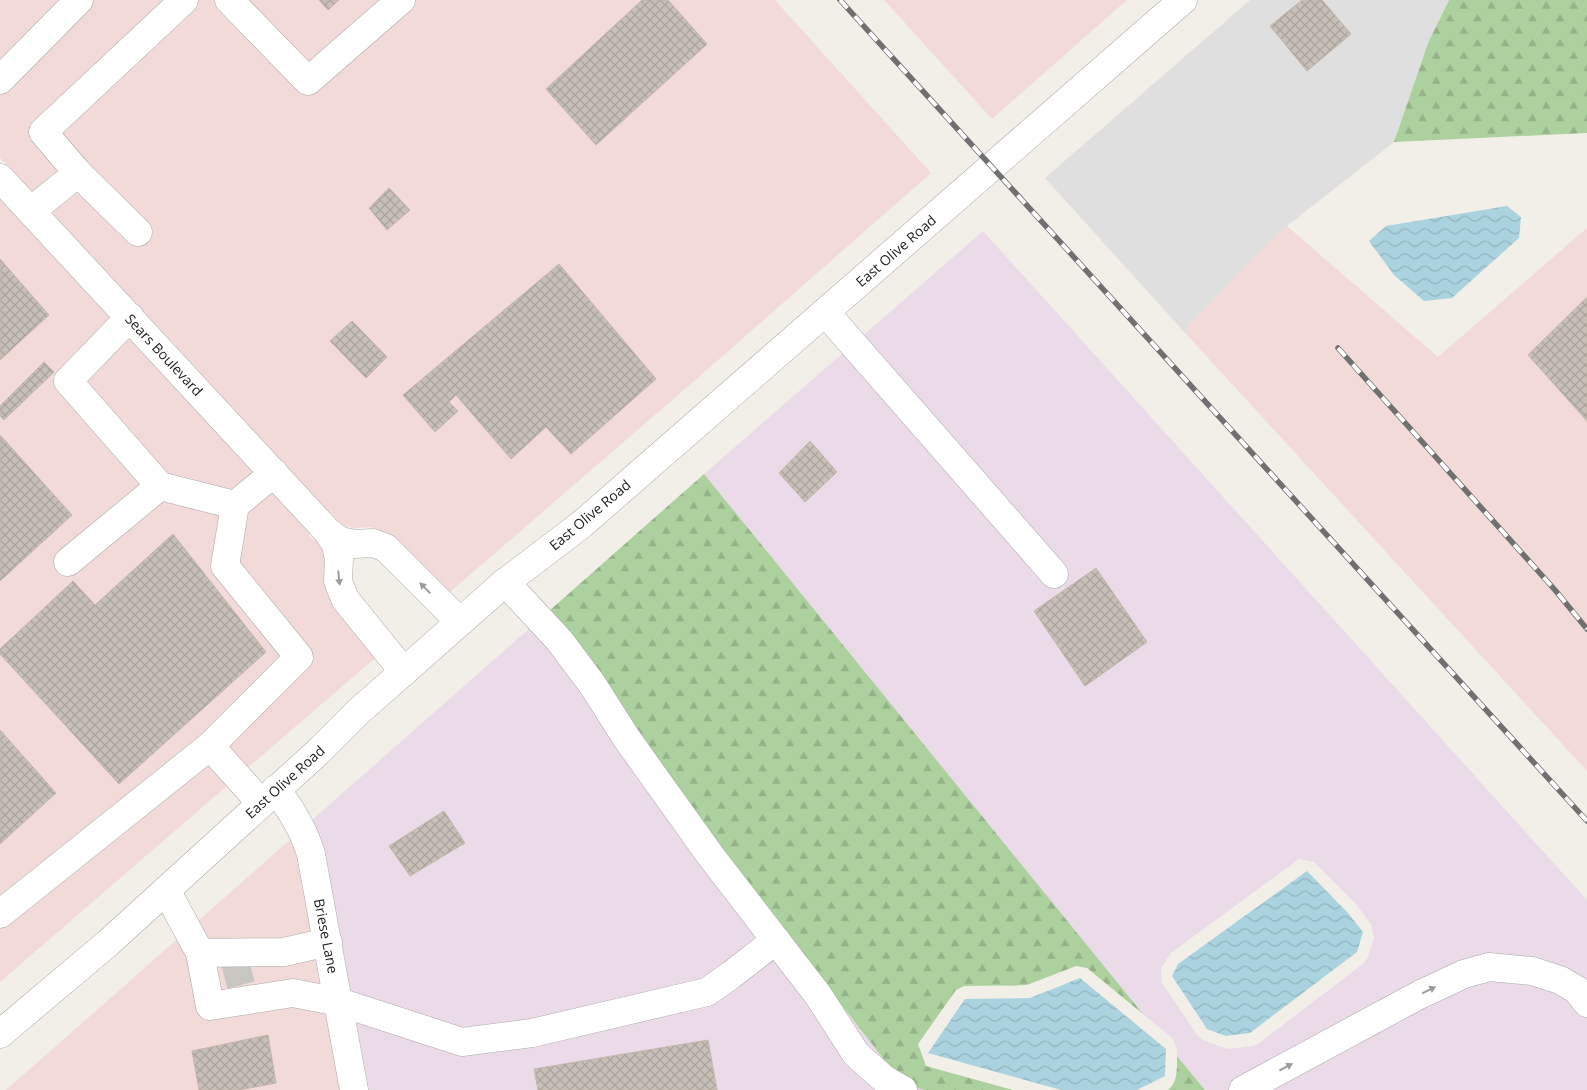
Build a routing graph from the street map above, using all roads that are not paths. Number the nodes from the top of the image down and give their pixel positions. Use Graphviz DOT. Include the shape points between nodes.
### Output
graph roads {
  1 [pos="79,0"];
  2 [pos="184,0"];
  3 [pos="229,0"];
  4 [pos="401,0"];
  5 [pos="1183,0"];
  6 [pos="0,80"];
  7 [pos="78,172"];
  8 [pos="0,178"];
  9 [pos="31,211"];
  10 [pos="138,232"];
  11 [pos="825,312"];
  12 [pos="130,317"];
  13 [pos="274,473"];
  14 [pos="160,486"];
  15 [pos="235,505"];
  16 [pos="328,532"];
  17 [pos="68,562"];
  18 [pos="1054,574"];
  19 [pos="505,582"];
  20 [pos="460,622"];
  21 [pos="404,672"];
  22 [pos="210,746"];
  23 [pos="269,796"];
  24 [pos="166,890"];
  25 [pos="0,914"];
  26 [pos="776,940"];
  27 [pos="328,942"];
  28 [pos="284,952"];
  29 [pos="200,953"];
  30 [pos="239,975"];
  31 [pos="293,992"];
  32 [pos="339,1002"];
  33 [pos="1587,1002"];
  34 [pos="0,1034"];
  35 [pos="354,1090"];
  36 [pos="903,1090"];
  37 [pos="1243,1090"];
  1 -- 6 [label="street"];
  2 -- 7 [label="street" via="43,132"];
  3 -- 4 [label="street" via="308,81"];
  5 -- 11 [label="street, East Olive Road"];
  7 -- 9 [label="street"];
  7 -- 10 [label="street"];
  8 -- 9 [label="street, Sears Boulevard"];
  9 -- 12 [label="street, Sears Boulevard"];
  11 -- 18 [label="street"];
  11 -- 19 [label="street, East Olive Road" via="582,524"];
  12 -- 13 [label="street, Sears Boulevard"];
  12 -- 14 [label="street" via="68,381"];
  13 -- 15 [label="street"];
  13 -- 16 [label="street, Sears Boulevard"];
  14 -- 15 [label="street"];
  14 -- 17 [label="street"];
  15 -- 22 [label="street" via="225,566 298,657"];
  20 -- 16 [label="street, Sears Boulevard, one-way" via="386,548 373,543 340,541"];
  16 -- 21 [label="street, Sears Boulevard, one-way" via="336,545 338,581 345,599"];
  19 -- 20 [label="street, East Olive Road"];
  19 -- 26 [label="street" via="559,640 710,856"];
  20 -- 21 [label="street, East Olive Road"];
  21 -- 23 [label="street, East Olive Road"];
  22 -- 23 [label="street, Briese Lane"];
  22 -- 25 [label="street"];
  23 -- 24 [label="street, East Olive Road"];
  23 -- 27 [label="street, Briese Lane" via="294,813 308,843"];
  24 -- 29 [label="street"];
  24 -- 34 [label="street, East Olive Road"];
  26 -- 32 [label="street" via="707,992 532,1033 462,1042"];
  26 -- 36 [label="street" via="818,995 856,1054 884,1079"];
  27 -- 28 [label="street"];
  27 -- 32 [label="street, Briese Lane"];
  28 -- 30 [label="street"];
  28 -- 31 [label="street"];
  29 -- 30 [label="street"];
  29 -- 30 [label="street" via="210,1006"];
  30 -- 31 [label="street"];
  31 -- 32 [label="street"];
  32 -- 35 [label="street, Briese Lane"];
  37 -- 33 [label="street, one-way" via="1419,995 1464,974 1489,967 1532,971 1560,980 1577,990"];
}
